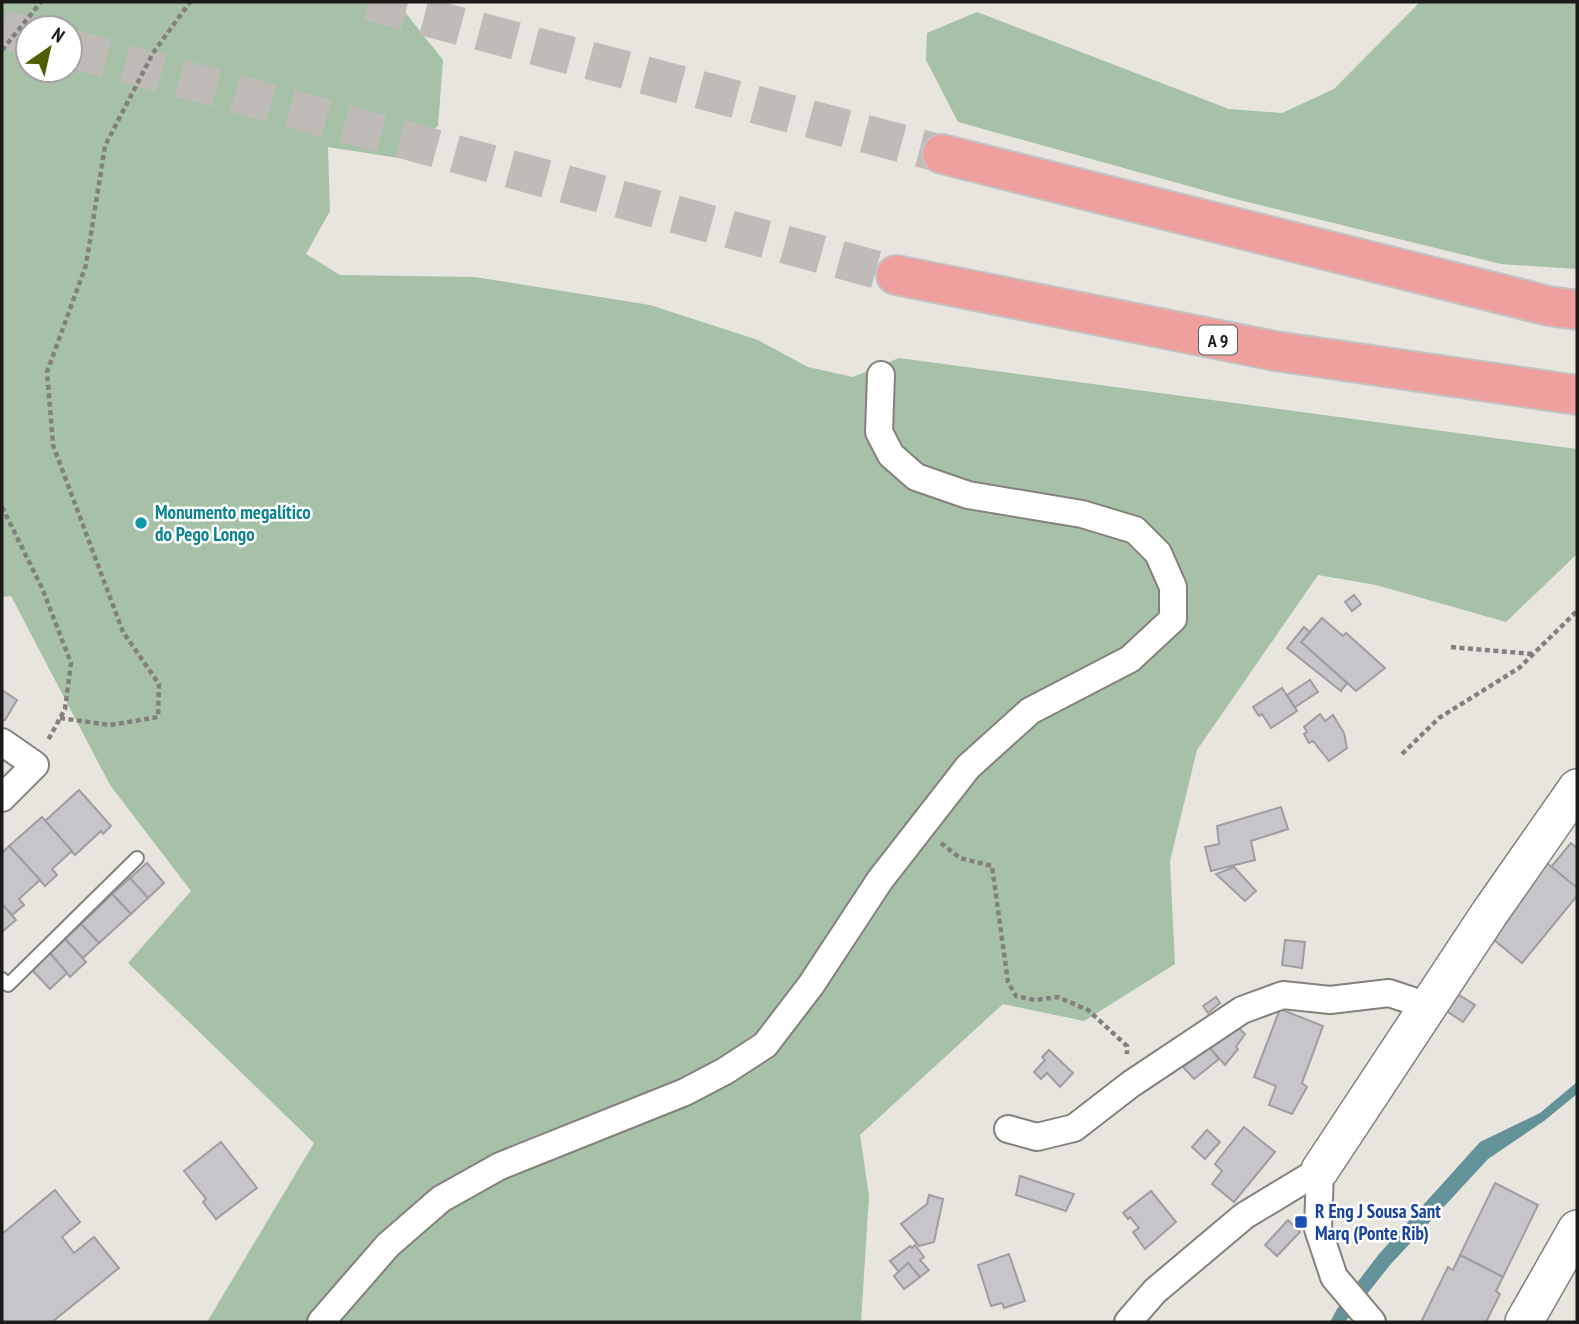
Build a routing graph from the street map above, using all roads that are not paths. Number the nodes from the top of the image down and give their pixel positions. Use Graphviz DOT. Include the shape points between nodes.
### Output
graph roads {
  1 [pos="942,154"];
  2 [pos="896,275"];
  3 [pos="1563,308"];
  4 [pos="881,375"];
  5 [pos="1559,393"];
  6 [pos="2,742"];
  7 [pos="1577,788"];
  8 [pos="2,798"];
  9 [pos="1563,826"];
  10 [pos="137,858"];
  11 [pos="2,979"];
  12 [pos="1428,1006"];
  13 [pos="1009,1129"];
  14 [pos="1320,1170"];
  15 [pos="1577,1229"];
  16 [pos="1369,1318"];
  17 [pos="321,1322"];
  18 [pos="1128,1322"];
  19 [pos="1524,1322"];
  1 -- 3 [label="highway"];
  2 -- 5 [label="highway, A 9" via="1275,351"];
  4 -- 17 [label="street" via="879,432 891,455 916,477 968,495 1082,513 1135,530 1158,553 1173,587 1173,620 1130,659 1030,711 968,767 880,880 765,1045 685,1092 500,1166 441,1199 388,1245"];
  6 -- 8 [label="street" via="35,765"];
  7 -- 9 [label="street"];
  9 -- 12 [label="street"];
  10 -- 11 [label="lane" via="8,985"];
  12 -- 13 [label="street" via="1389,993 1330,1000 1283,995 1242,1010 1074,1128 1037,1137"];
  12 -- 14 [label="street"];
  14 -- 16 [label="street" via="1318,1229 1334,1277"];
  14 -- 18 [label="street" via="1244,1216 1155,1292"];
  15 -- 19 [label="street"];
}
